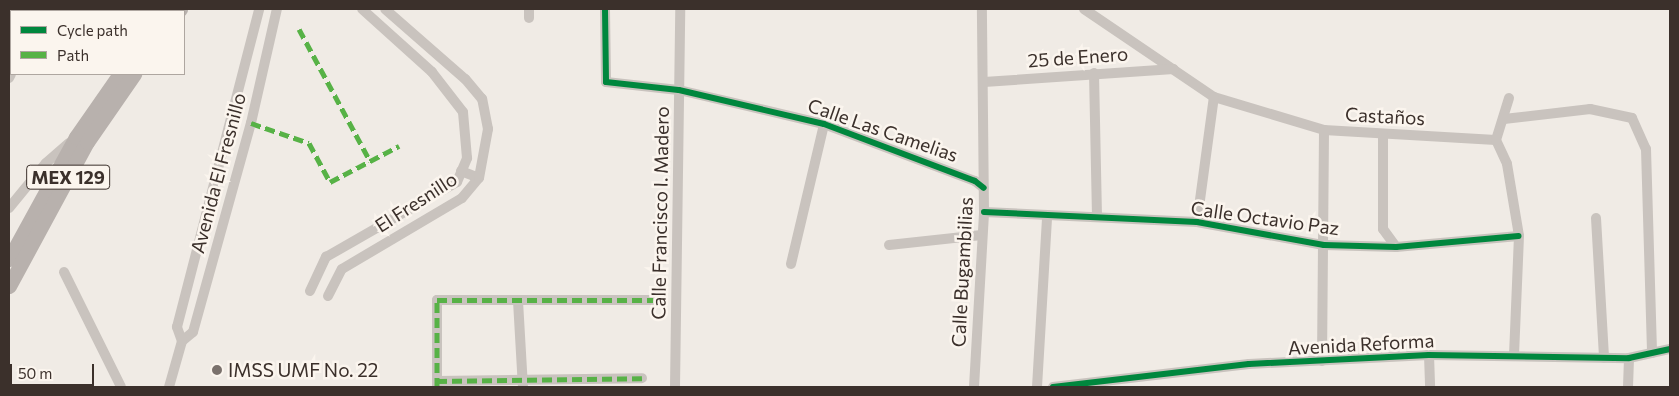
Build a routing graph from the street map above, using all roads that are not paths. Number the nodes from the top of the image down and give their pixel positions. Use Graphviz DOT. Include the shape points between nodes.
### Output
graph roads {
  1 [pos="258,9"];
  2 [pos="277,9"];
  3 [pos="362,9"];
  4 [pos="385,9"];
  5 [pos="604,9"];
  6 [pos="680,9"];
  7 [pos="982,9"];
  8 [pos="1084,9"];
  9 [pos="1174,69"];
  10 [pos="1094,73"];
  11 [pos="119,75"];
  12 [pos="133,75"];
  13 [pos="984,82"];
  14 [pos="679,90"];
  15 [pos="1214,97"];
  16 [pos="1509,98"];
  17 [pos="1504,119"];
  18 [pos="824,124"];
  19 [pos="1324,130"];
  20 [pos="1383,134"];
  21 [pos="76,137"];
  22 [pos="1496,140"];
  23 [pos="461,171"];
  24 [pos="479,178"];
  25 [pos="984,188"];
  26 [pos="9,208"];
  27 [pos="984,212"];
  28 [pos="1097,216"];
  29 [pos="1047,217"];
  30 [pos="1596,218"];
  31 [pos="1198,222"];
  32 [pos="981,235"];
  33 [pos="1520,236"];
  34 [pos="889,245"];
  35 [pos="1324,245"];
  36 [pos="1396,247"];
  37 [pos="9,259"];
  38 [pos="791,264"];
  39 [pos="64,272"];
  40 [pos="9,286"];
  41 [pos="310,291"];
  42 [pos="328,296"];
  43 [pos="653,300"];
  44 [pos="518,301"];
  45 [pos="182,341"];
  46 [pos="1670,349"];
  47 [pos="1652,353"];
  48 [pos="1429,355"];
  49 [pos="1514,356"];
  50 [pos="1604,358"];
  51 [pos="1628,358"];
  52 [pos="1322,361"];
  53 [pos="642,378"];
  54 [pos="523,383"];
  55 [pos="437,384"];
  56 [pos="121,387"];
  57 [pos="169,387"];
  58 [pos="675,387"];
  59 [pos="974,387"];
  60 [pos="1037,387"];
  61 [pos="1052,387"];
  62 [pos="1430,387"];
  63 [pos="1628,387"];
  1 -- 45 [label="street, Avenida El Fresnillo" via="177,328"];
  2 -- 45 [label="street, Avenida El Fresnillo" via="251,123 193,332"];
  3 -- 23 [label="street, El Fresnillo" via="432,72 463,112 467,158"];
  4 -- 24 [label="street, El Fresnillo" via="465,79 482,99 488,129"];
  5 -- 14 [label="street, Calle Las Camelias" via="606,82"];
  6 -- 14 [label="street, Calle Francisco I. Madero"];
  7 -- 13 [label="street, Calle Bugambilias"];
  8 -- 9 [label="street, Castaños"];
  9 -- 10 [label="street, 25 de Enero"];
  9 -- 15 [label="street, Castaños"];
  10 -- 13 [label="street, 25 de Enero"];
  10 -- 28 [label="street"];
  11 -- 21 [label="main road, MEX 129"];
  12 -- 40 [label="main road, MEX 129" via="87,142"];
  13 -- 25 [label="street, Calle Bugambilias"];
  14 -- 18 [label="street, Calle Las Camelias"];
  14 -- 58 [label="street, Calle Francisco I. Madero"];
  15 -- 19 [label="street, Castaños"];
  15 -- 31 [label="street"];
  16 -- 17 [label="street"];
  17 -- 22 [label="street"];
  17 -- 47 [label="street" via="1590,109 1632,118 1646,149"];
  18 -- 25 [label="street, Calle Las Camelias" via="975,181"];
  18 -- 38 [label="street"];
  19 -- 20 [label="street, Castaños"];
  19 -- 35 [label="street"];
  20 -- 22 [label="street, Castaños"];
  20 -- 36 [label="street" via="1383,229"];
  21 -- 26 [label="street" via="46,163"];
  21 -- 37 [label="main road, MEX 129"];
  22 -- 33 [label="street" via="1507,164"];
  23 -- 24 [label="street"];
  23 -- 41 [label="street, El Fresnillo" via="456,182 326,257"];
  24 -- 42 [label="street, El Fresnillo" via="462,198 342,269"];
  25 -- 27 [label="street, Calle Bugambilias"];
  27 -- 29 [label="street, Calle Octavio Paz"];
  27 -- 32 [label="street, Calle Bugambilias"];
  28 -- 29 [label="street, Calle Octavio Paz"];
  28 -- 31 [label="street, Calle Octavio Paz"];
  29 -- 60 [label="street"];
  30 -- 50 [label="street"];
  31 -- 35 [label="street, Calle Octavio Paz"];
  32 -- 34 [label="street"];
  32 -- 59 [label="street, Calle Bugambilias"];
  33 -- 36 [label="street, Calle Octavio Paz"];
  33 -- 49 [label="street"];
  35 -- 36 [label="street, Calle Octavio Paz"];
  35 -- 52 [label="street"];
  39 -- 56 [label="street"];
  43 -- 44 [label="street"];
  44 -- 54 [label="street"];
  44 -- 55 [label="street" via="438,300"];
  45 -- 57 [label="street, Avenida El Fresnillo"];
  46 -- 47 [label="street, Avenida Reforma"];
  47 -- 51 [label="street, Avenida Reforma"];
  48 -- 49 [label="street, Avenida Reforma"];
  48 -- 52 [label="street, Avenida Reforma"];
  48 -- 62 [label="street"];
  49 -- 50 [label="street, Avenida Reforma"];
  50 -- 51 [label="street, Avenida Reforma"];
  51 -- 63 [label="street"];
  52 -- 61 [label="street, Avenida Reforma" via="1249,364"];
  53 -- 54 [label="street"];
  54 -- 55 [label="street"];
}
